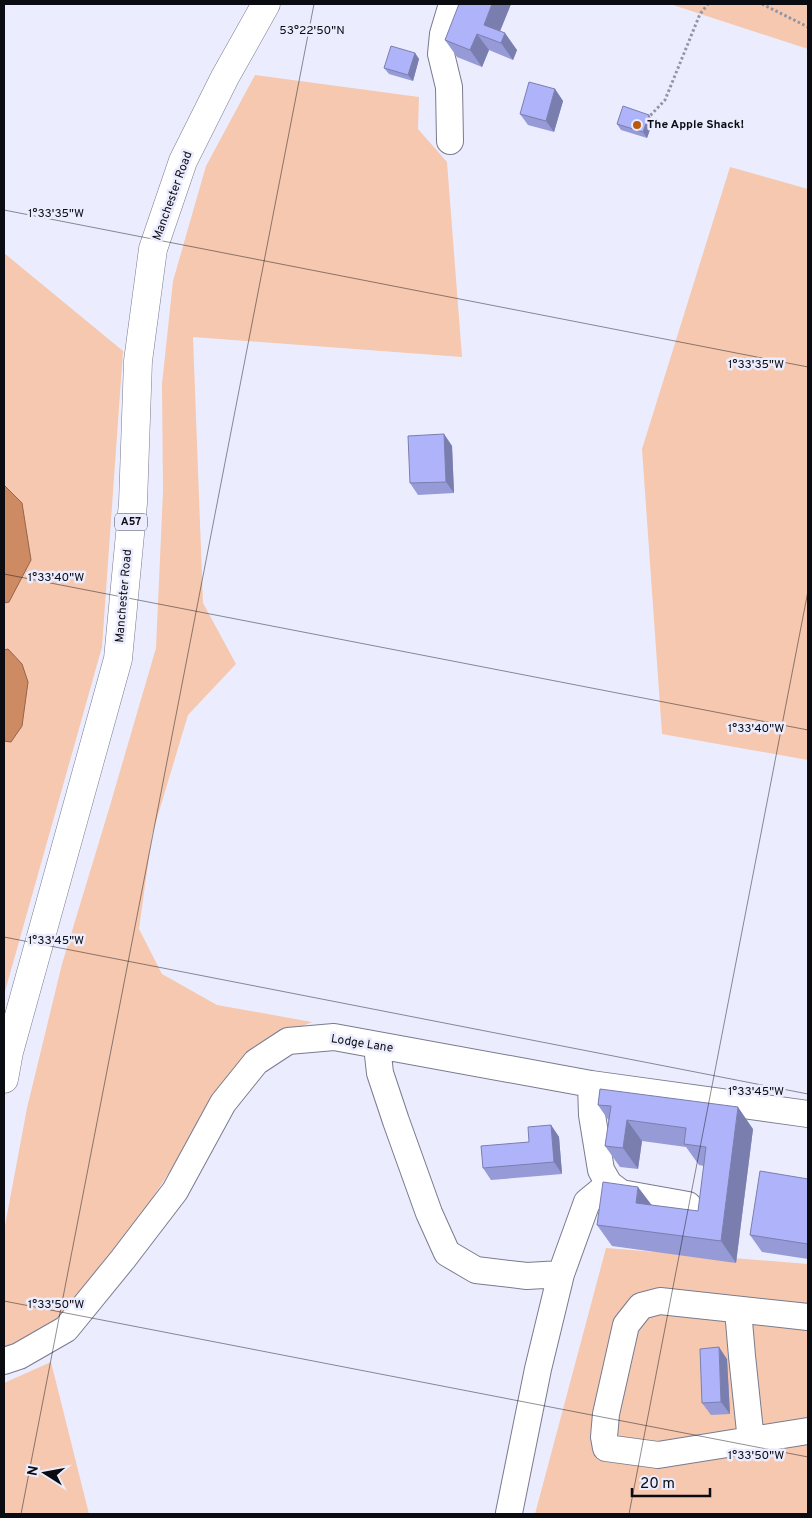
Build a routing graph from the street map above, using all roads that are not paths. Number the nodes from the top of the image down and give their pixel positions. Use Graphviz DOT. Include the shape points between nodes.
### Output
graph roads {
  1 [pos="266,4"];
  2 [pos="452,4"];
  3 [pos="450,142"];
  4 [pos="377,1046"];
  5 [pos="6,1051"];
  6 [pos="4,1078"];
  7 [pos="591,1084"];
  8 [pos="808,1114"];
  9 [pos="609,1184"];
  10 [pos="688,1205"];
  11 [pos="561,1274"];
  12 [pos="738,1310"];
  13 [pos="808,1317"];
  14 [pos="4,1361"];
  15 [pos="808,1431"];
  16 [pos="751,1441"];
  17 [pos="509,1513"];
  1 -- 5 [label="main road, Manchester Road / A57" via="183,161 153,249 138,361 133,503 118,659"];
  2 -- 3 [label="street" via="441,54 449,87"];
  4 -- 7 [label="street, Lodge Lane"];
  4 -- 11 [label="street" via="380,1074 429,1213 447,1253 476,1270 527,1276"];
  4 -- 14 [label="street, Lodge Lane" via="334,1037 288,1041 256,1062 223,1103 175,1191 66,1329"];
  5 -- 6 [label="main road, Manchester Road / A57"];
  7 -- 8 [label="street, Lodge Lane"];
  7 -- 9 [label="street" via="601,1170"];
  9 -- 10 [label="street" via="621,1192"];
  9 -- 11 [label="street" via="587,1202"];
  11 -- 17 [label="street"];
  12 -- 13 [label="street"];
  12 -- 16 [label="street"];
  12 -- 16 [label="street" via="660,1302 641,1306 626,1325 604,1437 606,1448 658,1455"];
  15 -- 16 [label="street"];
}
